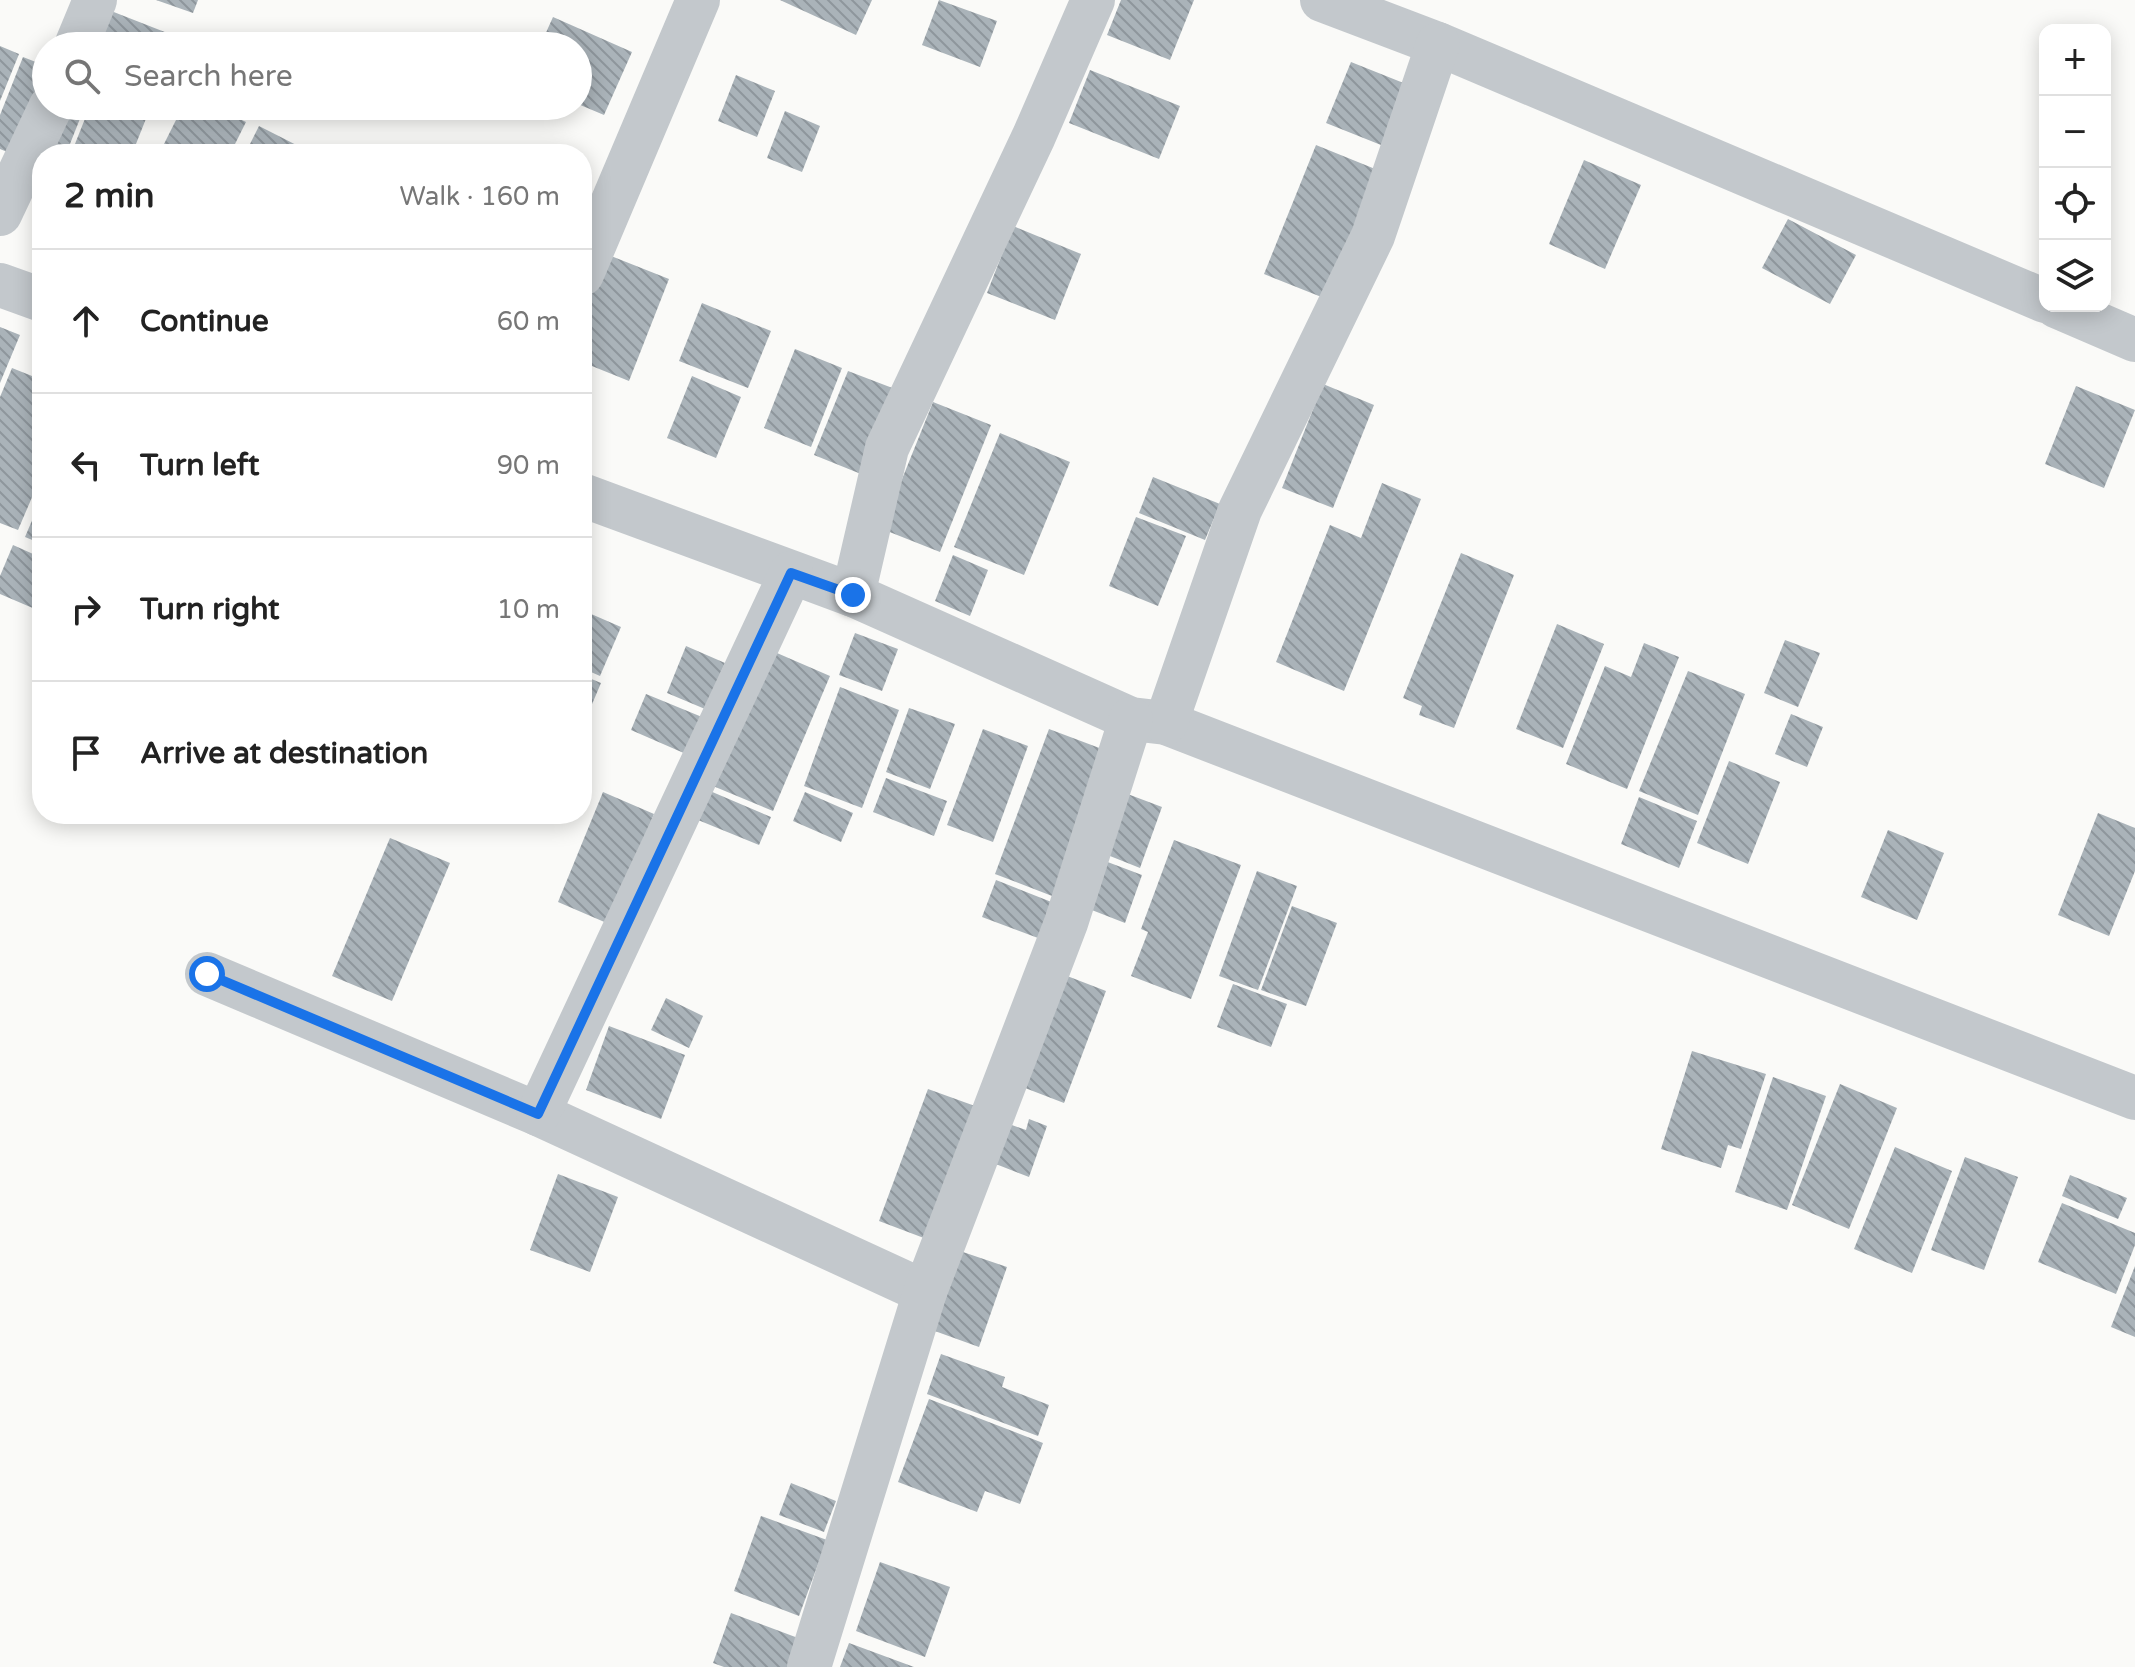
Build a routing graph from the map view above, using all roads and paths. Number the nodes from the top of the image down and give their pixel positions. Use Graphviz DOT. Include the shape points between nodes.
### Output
graph roads {
  1 [pos="95,0"];
  2 [pos="698,0"];
  3 [pos="1093,0"];
  4 [pos="1322,0"];
  5 [pos="82,32"];
  6 [pos="1438,44"];
  7 [pos="44,120"];
  8 [pos="33,144"];
  9 [pos="32,146"];
  10 [pos="0,214"];
  11 [pos="592,250"];
  12 [pos="0,285"];
  13 [pos="32,296"];
  14 [pos="2039,298"];
  15 [pos="2070,312"];
  16 [pos="2135,340"];
  17 [pos="592,499"];
  18 [pos="791,573"];
  19 [pos="853,595"];
  20 [pos="1148,721"];
  21 [pos="207,974"];
  22 [pos="2135,1098"];
  23 [pos="538,1114"];
  24 [pos="925,1292"];
  25 [pos="809,1667"];
  1 -- 5 [label="street"];
  2 -- 11 [label="street"];
  3 -- 19 [label="street" via="887,448"];
  4 -- 6 [label="street"];
  6 -- 14 [label="street"];
  6 -- 20 [label="street" via="1373,236 1240,510"];
  7 -- 8 [label="street"];
  9 -- 10 [label="street"];
  12 -- 13 [label="street"];
  15 -- 16 [label="street"];
  17 -- 18 [label="street"];
  18 -- 19 [label="street"];
  18 -- 23 [label="street"];
  19 -- 20 [label="street"];
  20 -- 22 [label="street"];
  20 -- 24 [label="street"];
  21 -- 23 [label="street"];
  23 -- 24 [label="street"];
  24 -- 25 [label="street"];
}
